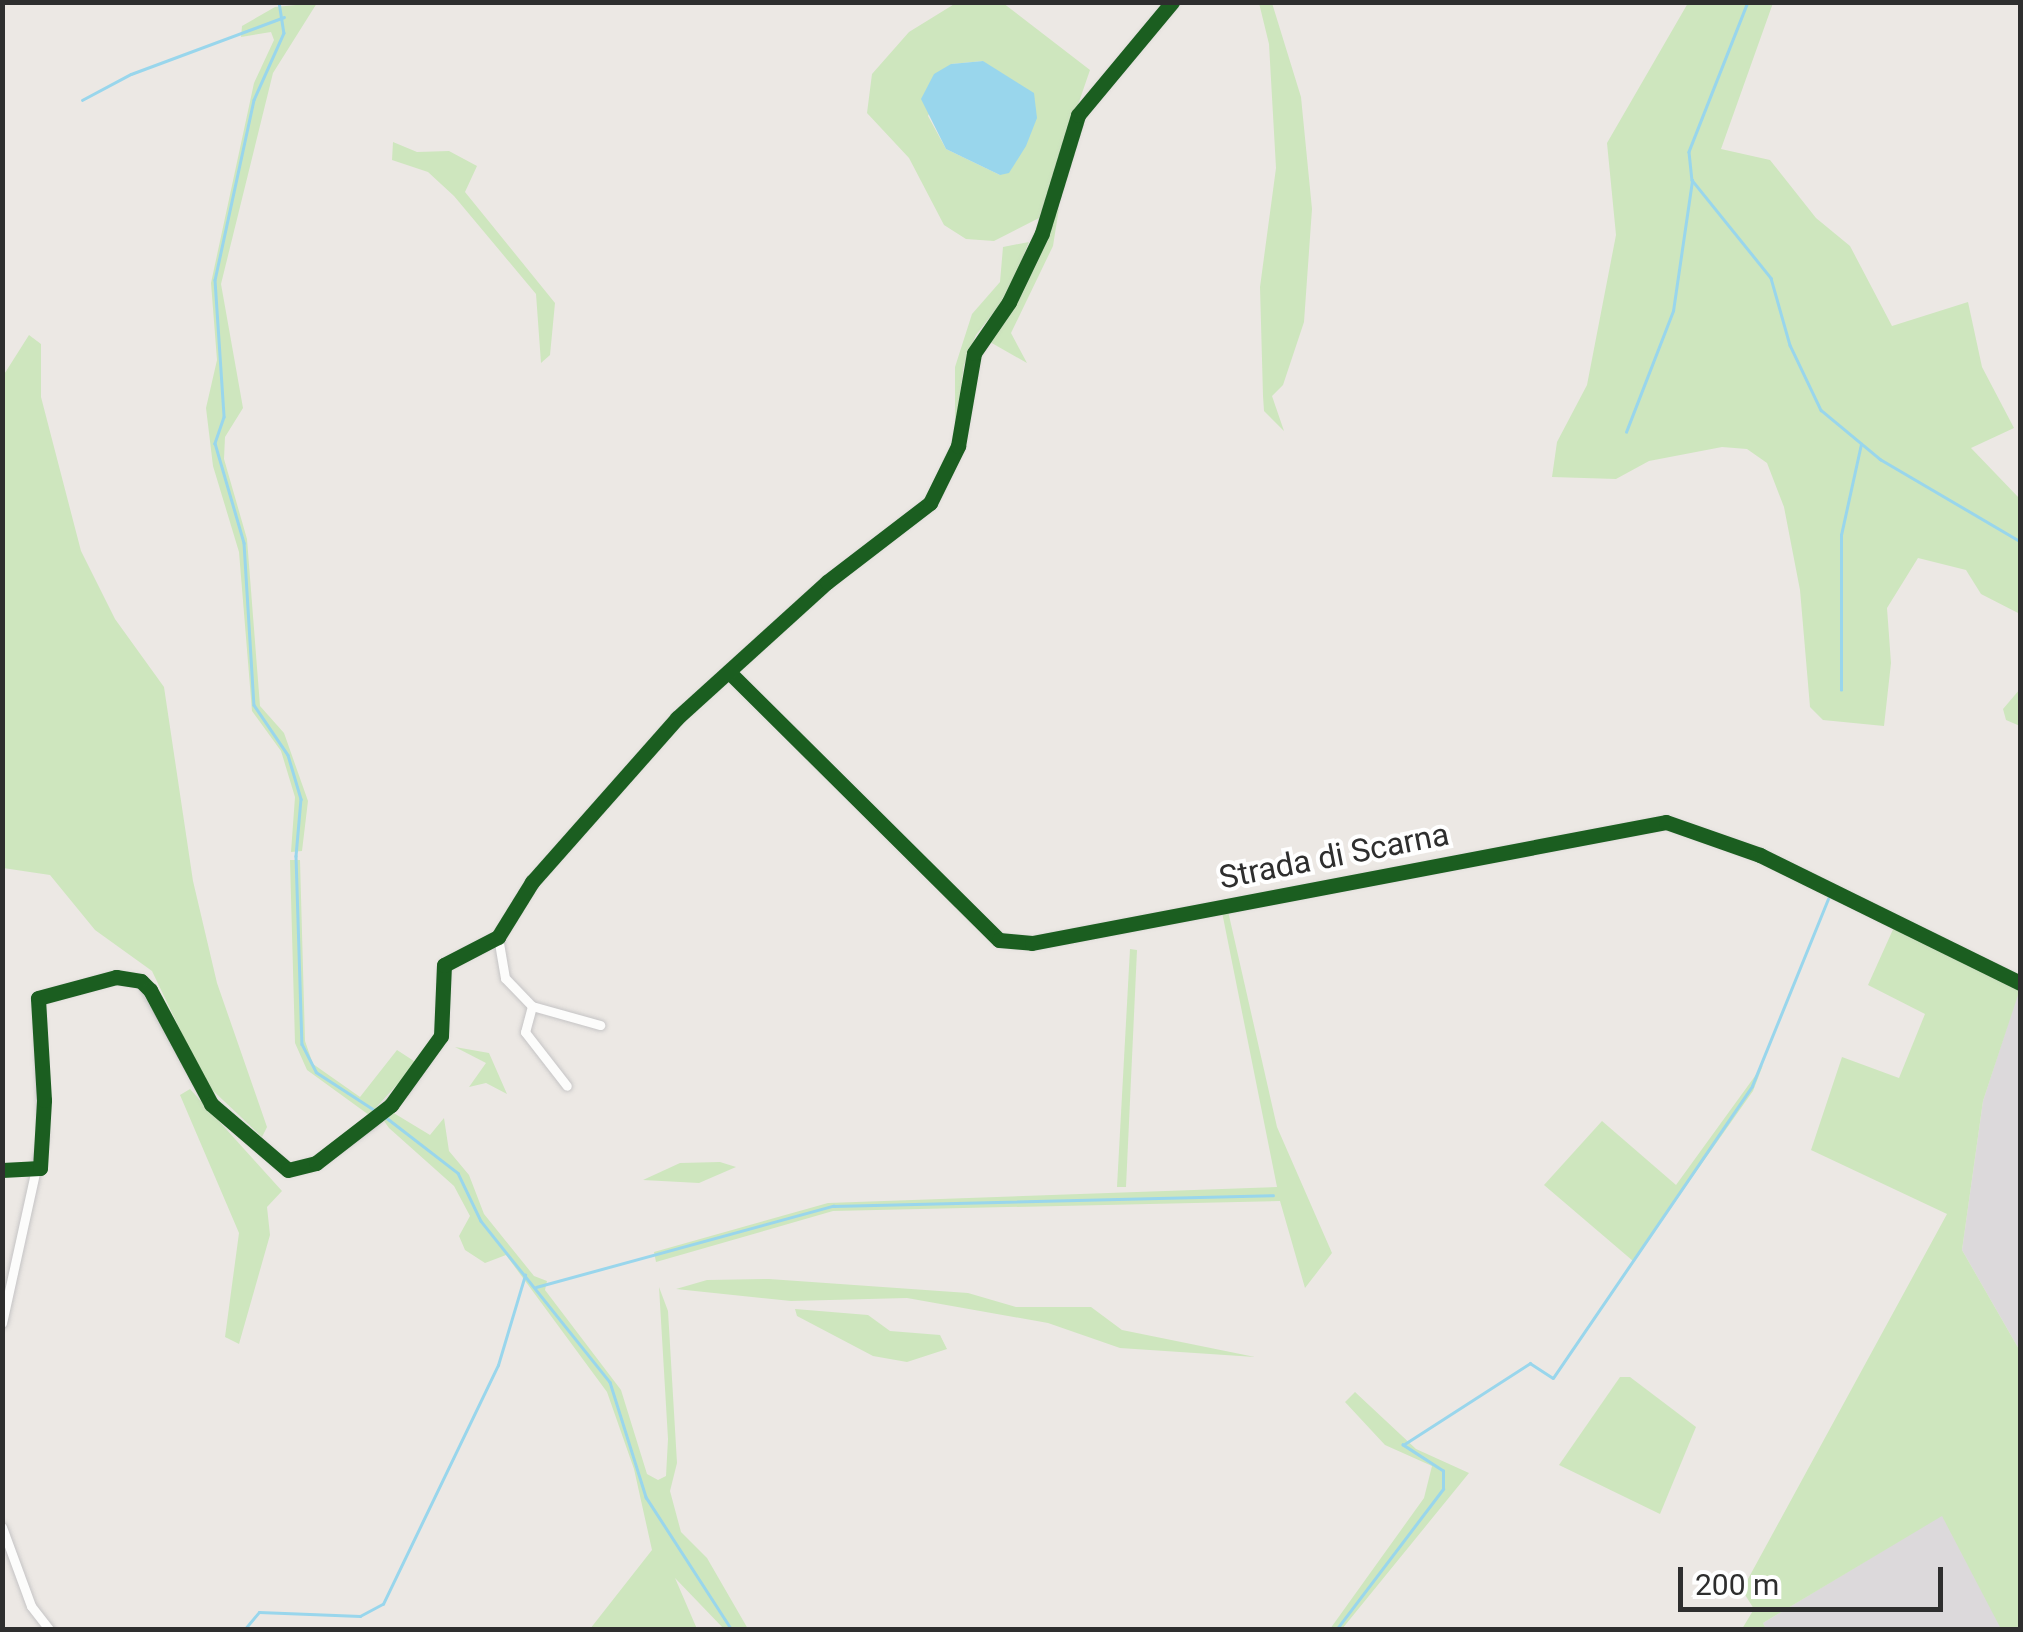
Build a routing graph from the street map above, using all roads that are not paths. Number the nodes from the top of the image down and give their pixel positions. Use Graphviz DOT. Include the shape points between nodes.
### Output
graph roads {
  1 [pos="1172,2"];
  2 [pos="732,675"];
  3 [pos="498,937"];
  4 [pos="2020,983"];
  5 [pos="532,1006"];
  6 [pos="600,1025"];
  7 [pos="567,1086"];
  8 [pos="2,1323"];
  9 [pos="2,1527"];
  10 [pos="50,1630"];
  1 -- 2 [label="street" via="1078,115 1042,232 968,370 962,428 941,485 916,516 826,582"];
  2 -- 3 [label="street" via="678,718 532,882"];
  2 -- 4 [label="street, Strada di Scarna" via="999,940 1032,943 1666,822 1760,855"];
  3 -- 5 [label="street" via="505,978"];
  3 -- 8 [label="street" via="444,966 441,1036 391,1104 303,1170 276,1164 195,1083 141,980 116,977 38,998 40,1168"];
  5 -- 6 [label="street"];
  5 -- 7 [label="street" via="525,1032"];
  9 -- 10 [label="street" via="31,1606"];
}
